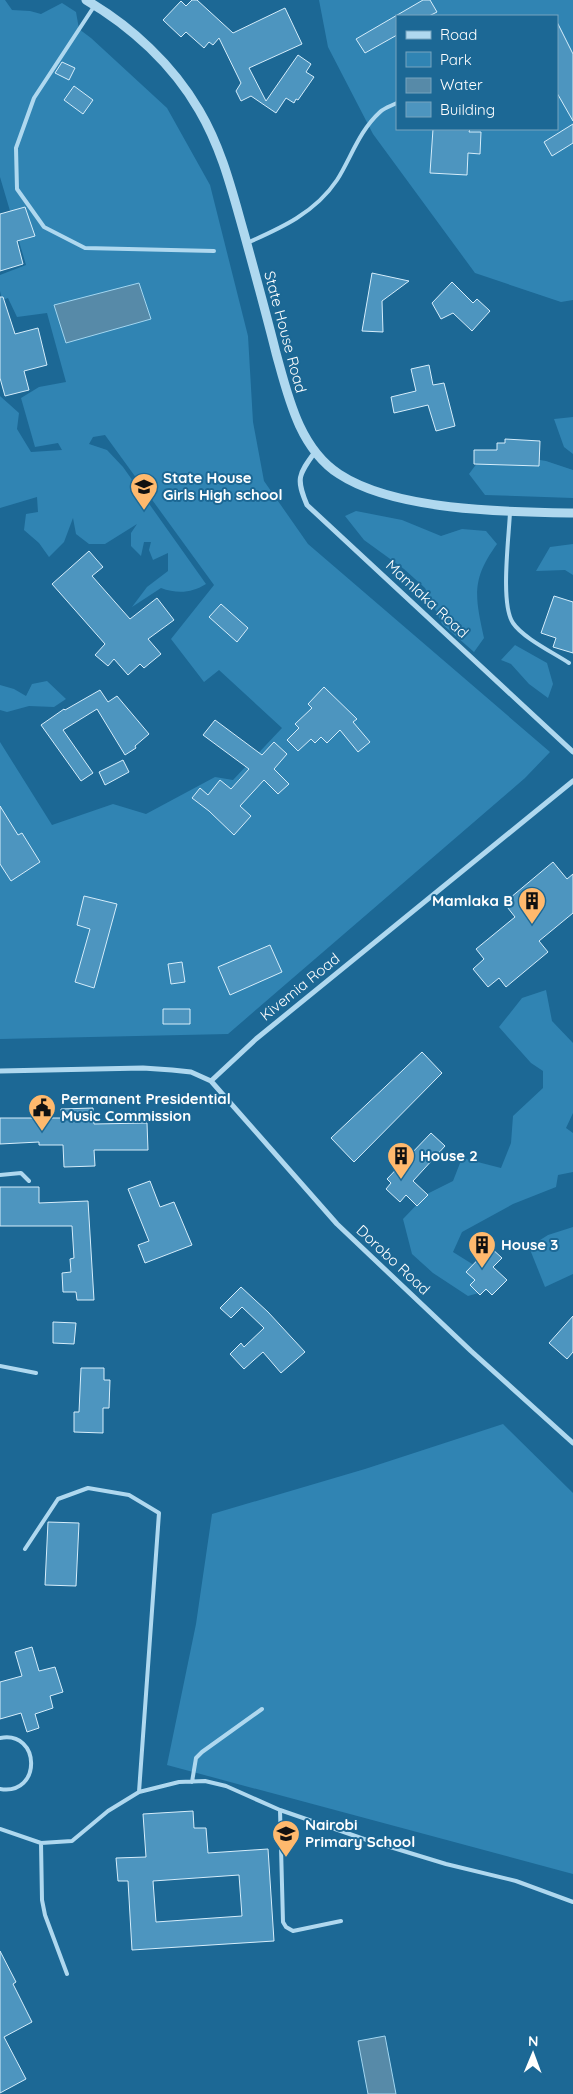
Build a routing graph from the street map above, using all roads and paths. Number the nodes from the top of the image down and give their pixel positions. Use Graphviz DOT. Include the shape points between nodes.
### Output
graph roads {
  1 [pos="86,0"];
  2 [pos="95,5"];
  3 [pos="396,104"];
  4 [pos="247,244"];
  5 [pos="214,251"];
  6 [pos="315,452"];
  7 [pos="510,512"];
  8 [pos="573,513"];
  9 [pos="569,663"];
  10 [pos="573,752"];
  11 [pos="573,781"];
  12 [pos="0,1071"];
  13 [pos="211,1081"];
  14 [pos="0,1175"];
  15 [pos="29,1181"];
  16 [pos="0,1366"];
  17 [pos="36,1373"];
  18 [pos="573,1443"];
  19 [pos="25,1549"];
  20 [pos="262,1709"];
  21 [pos="0,1738"];
  22 [pos="192,1782"];
  23 [pos="0,1789"];
  24 [pos="139,1792"];
  25 [pos="280,1810"];
  26 [pos="0,1829"];
  27 [pos="41,1843"];
  28 [pos="573,1902"];
  29 [pos="341,1921"];
  30 [pos="67,1974"];
  1 -- 2 [label="street, State House Road"];
  2 -- 4 [label="street, State House Road" via="161,59 199,110 226,168"];
  2 -- 5 [label="lane" via="34,98 16,148 17,189 44,227 85,248"];
  3 -- 4 [label="lane" via="380,112 363,132 336,181 310,211"];
  4 -- 6 [label="street, State House Road" via="290,403"];
  6 -- 7 [label="street, State House Road" via="338,474 398,497"];
  6 -- 10 [label="street, Mamlaka Road" via="302,470 299,487 307,505"];
  7 -- 8 [label="street, State House Road"];
  7 -- 9 [label="lane" via="506,596 512,622 520,632"];
  11 -- 13 [label="street, Kivemia Road" via="256,1039"];
  12 -- 13 [label="street" via="162,1069 190,1072"];
  13 -- 18 [label="street, Dorobo Road" via="337,1224"];
  14 -- 15 [label="lane" via="21,1173"];
  16 -- 17 [label="lane"];
  19 -- 24 [label="lane" via="58,1499 88,1488 129,1495 159,1513"];
  20 -- 22 [label="lane" via="196,1758"];
  21 -- 23 [label="lane" via="14,1738 22,1743 28,1750 32,1768 23,1783 15,1788"];
  22 -- 24 [label="lane"];
  22 -- 25 [label="lane" via="205,1781 226,1786"];
  24 -- 27 [label="lane" via="72,1840"];
  25 -- 28 [label="lane" via="446,1864 516,1881"];
  25 -- 29 [label="lane" via="283,1922 293,1931"];
  26 -- 27 [label="lane"];
  27 -- 30 [label="lane" via="42,1900"];
}
